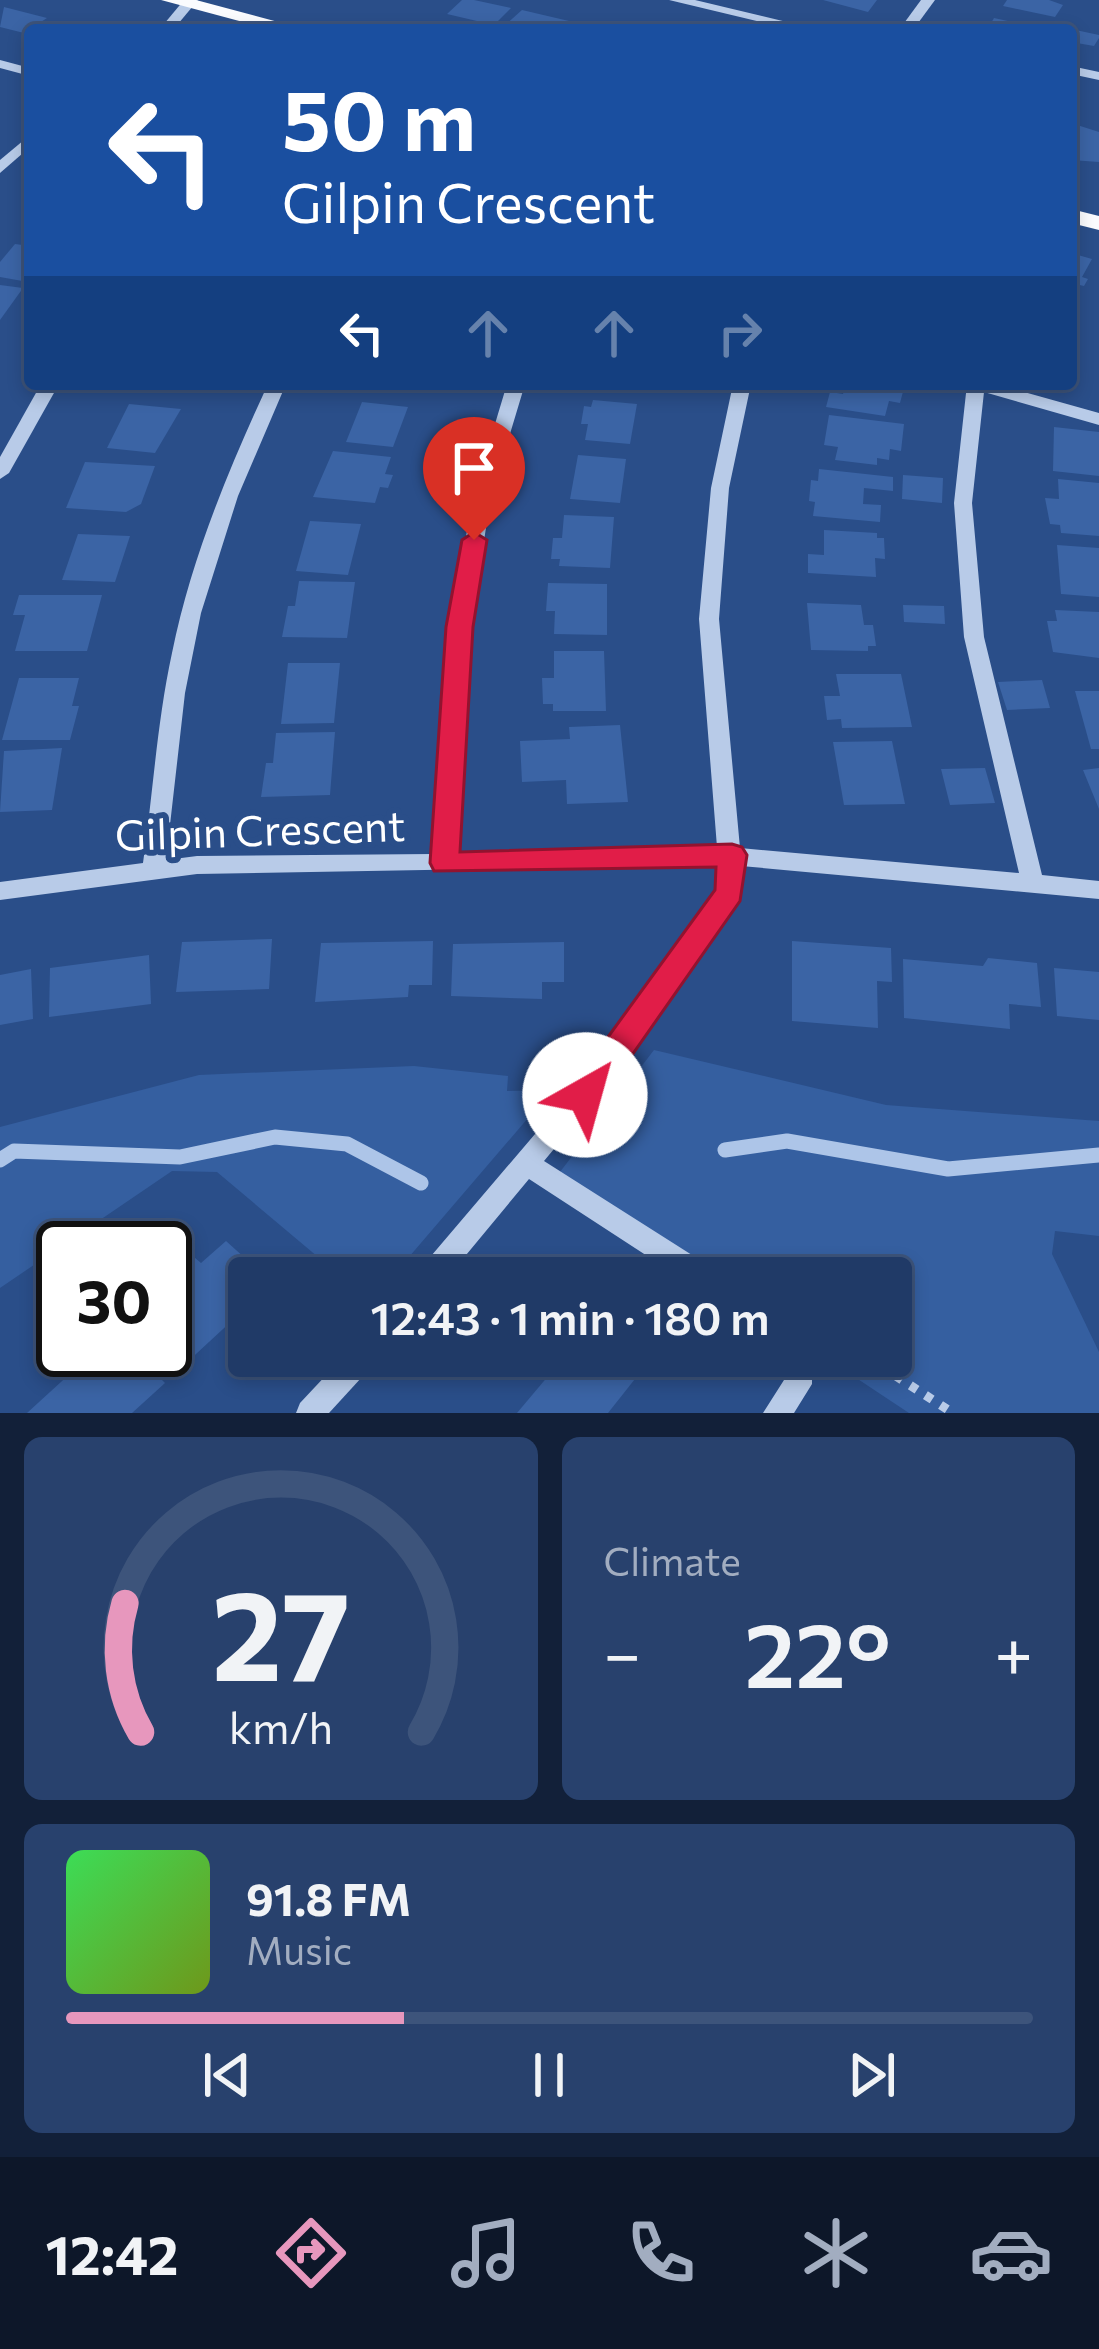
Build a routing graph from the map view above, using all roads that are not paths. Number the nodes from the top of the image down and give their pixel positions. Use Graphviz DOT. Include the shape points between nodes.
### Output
graph roads {
  1 [pos="676,0"];
  2 [pos="183,1"];
  3 [pos="274,24"];
  4 [pos="786,24"];
  5 [pos="24,146"];
  6 [pos="0,168"];
  7 [pos="47,390"];
  8 [pos="274,390"];
  9 [pos="514,390"];
  10 [pos="741,390"];
  11 [pos="976,390"];
  12 [pos="999,390"];
  13 [pos="1099,419"];
  14 [pos="0,473"];
  15 [pos="732,855"];
  16 [pos="445,863"];
  17 [pos="154,868"];
  18 [pos="1033,884"];
  19 [pos="1099,890"];
  20 [pos="0,891"];
  21 [pos="528,1164"];
  22 [pos="448,1257"];
  23 [pos="672,1257"];
  24 [pos="343,1377"];
  25 [pos="798,1377"];
  26 [pos="310,1413"];
  27 [pos="777,1413"];
  1 -- 4 [label="street"];
  2 -- 3 [label="main road"];
  5 -- 6 [label="street"];
  7 -- 14 [label="street"];
  8 -- 17 [label="street" via="194,604"];
  9 -- 16 [label="street" via="482,497 460,627"];
  10 -- 15 [label="street" via="720,488 709,619"];
  11 -- 18 [label="street" via="963,503 974,637"];
  12 -- 13 [label="street"];
  15 -- 16 [label="street, Gilpin Crescent"];
  15 -- 18 [label="street, Gilpin Crescent"];
  15 -- 21 [label="street" via="732,888 720,907 614,1060"];
  16 -- 17 [label="street, Gilpin Crescent"];
  17 -- 20 [label="street, Gilpin Crescent"];
  18 -- 19 [label="street, Gilpin Crescent"];
  21 -- 22 [label="street"];
  21 -- 23 [label="street"];
  24 -- 26 [label="street"];
  25 -- 27 [label="street"];
}
